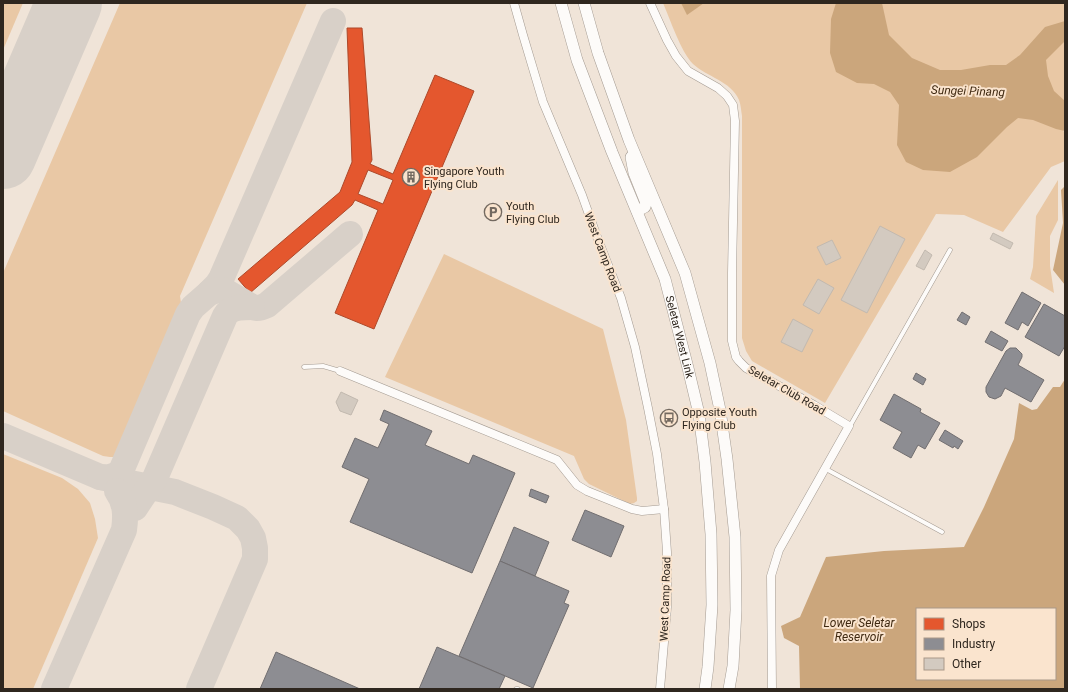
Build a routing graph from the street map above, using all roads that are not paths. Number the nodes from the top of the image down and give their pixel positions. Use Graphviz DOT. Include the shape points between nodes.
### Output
graph roads {
  1 [pos="514,3"];
  2 [pos="561,3"];
  3 [pos="584,3"];
  4 [pos="650,3"];
  5 [pos="629,140"];
  6 [pos="637,211"];
  7 [pos="950,250"];
  8 [pos="304,367"];
  9 [pos="340,371"];
  10 [pos="849,426"];
  11 [pos="826,469"];
  12 [pos="664,509"];
  13 [pos="942,532"];
  14 [pos="660,689"];
  15 [pos="706,689"];
  16 [pos="729,689"];
  17 [pos="772,689"];
  1 -- 12 [label="street, West Camp Road" via="543,102 582,195 631,330 657,454"];
  2 -- 6 [label="main road, Seletar West Link" via="577,60"];
  3 -- 5 [label="main road, Seletar West Link" via="598,53"];
  4 -- 10 [label="street, Seletar Club Road" via="667,40 688,71 718,88 733,105 735,121 732,341 736,356 746,368"];
  5 -- 6 [label="main road" via="634,173 646,203 645,207"];
  5 -- 16 [label="main road, Seletar West Link" via="685,273 720,410 735,537 736,610"];
  6 -- 15 [label="main road, Seletar West Link" via="665,279 699,414 711,534 712,605"];
  7 -- 10 [label="lane"];
  8 -- 9 [label="lane" via="324,366"];
  9 -- 12 [label="street" via="557,460 577,485 587,491 632,509"];
  10 -- 11 [label="street"];
  11 -- 13 [label="lane"];
  11 -- 17 [label="street" via="779,550 771,576"];
  12 -- 14 [label="street, West Camp Road" via="667,607"];
}
